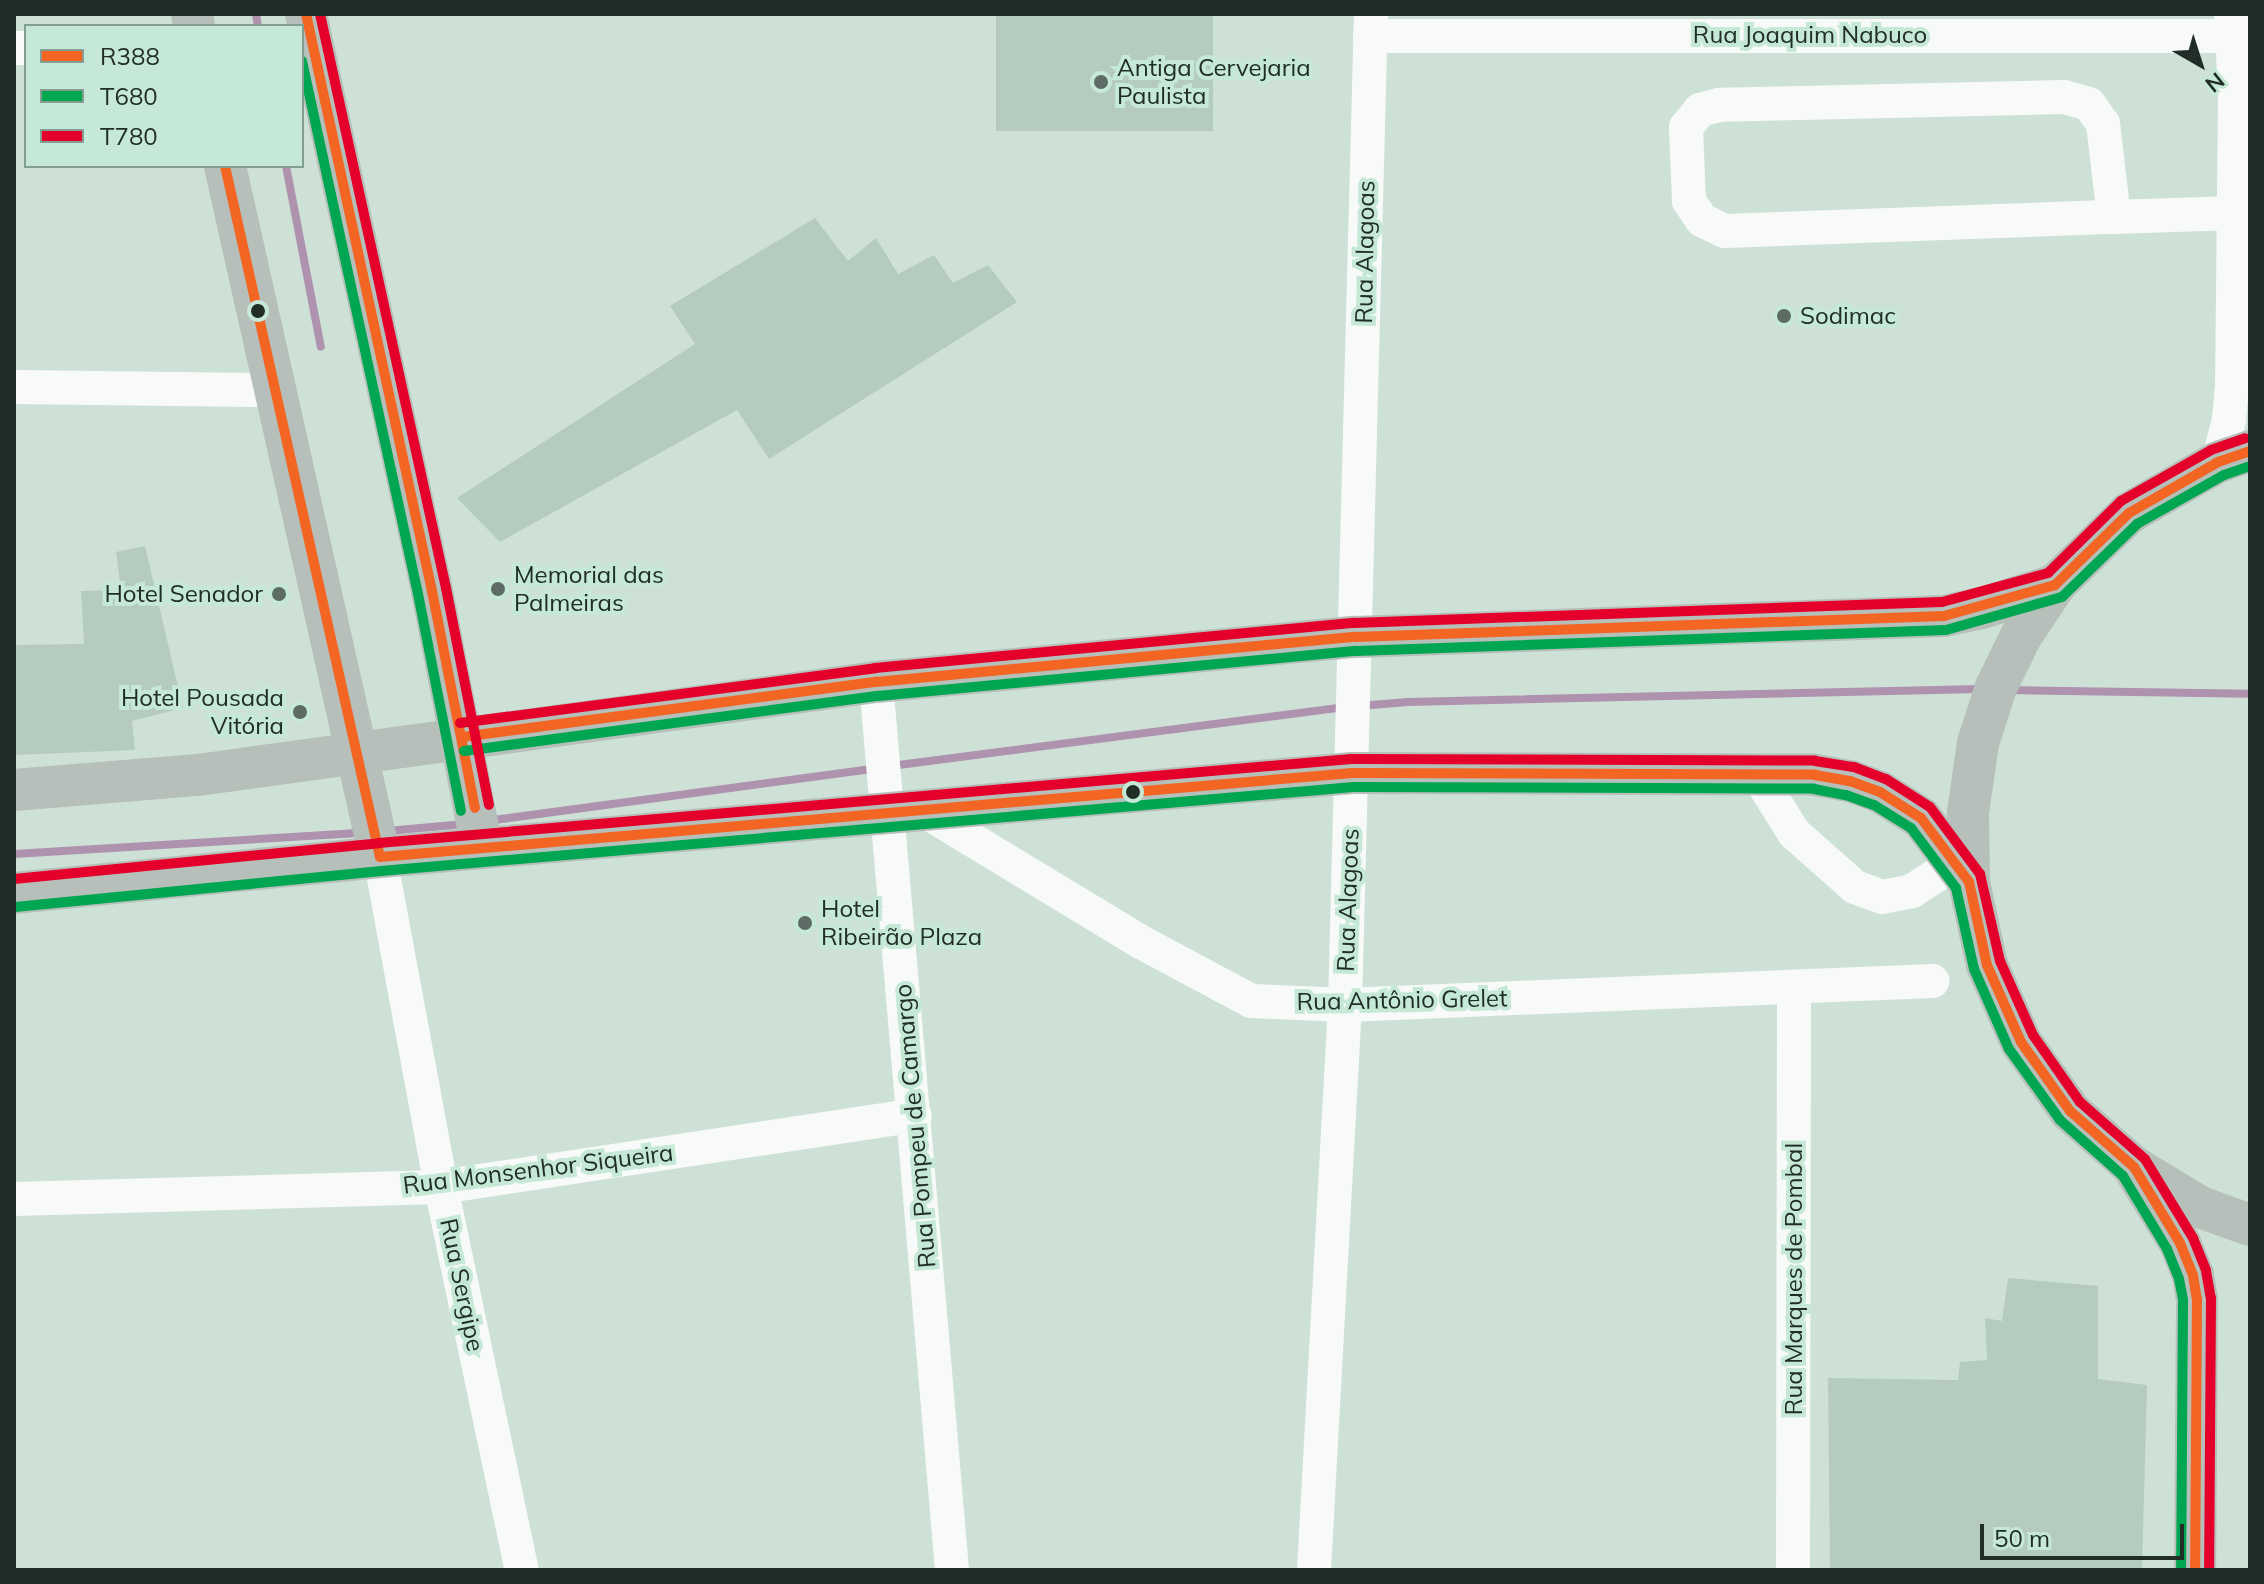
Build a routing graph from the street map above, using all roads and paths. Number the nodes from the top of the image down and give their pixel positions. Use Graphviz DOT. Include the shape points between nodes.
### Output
graph roads {
  1 [pos="1783,24"];
  2 [pos="1371,25"];
  3 [pos="306,29"];
  4 [pos="2237,29"];
  5 [pos="2242,92"];
  6 [pos="225,168"];
  7 [pos="2234,213"];
  8 [pos="2114,217"];
  9 [pos="14,387"];
  10 [pos="274,390"];
  11 [pos="2234,456"];
  12 [pos="2055,585"];
  13 [pos="1354,654"];
  14 [pos="876,689"];
  15 [pos="464,749"];
  16 [pos="360,762"];
  17 [pos="1352,767"];
  18 [pos="1757,774"];
  19 [pos="14,790"];
  20 [pos="899,805"];
  21 [pos="480,837"];
  22 [pos="378,847"];
  23 [pos="1962,872"];
  24 [pos="14,893"];
  25 [pos="1933,981"];
  26 [pos="1794,988"];
  27 [pos="1345,1005"];
  28 [pos="915,1115"];
  29 [pos="2134,1167"];
  30 [pos="441,1187"];
  31 [pos="14,1199"];
  32 [pos="2250,1225"];
  33 [pos="522,1570"];
  34 [pos="952,1570"];
  35 [pos="1314,1570"];
  36 [pos="1793,1570"];
  37 [pos="2195,1570"];
  1 -- 2 [label="street, Rua Joaquim Nabuco"];
  1 -- 4 [label="street, Rua Joaquim Nabuco"];
  2 -- 13 [label="street, Rua Alagoas"];
  3 -- 15 [label="main road"];
  4 -- 5 [label="street"];
  5 -- 7 [label="street"];
  6 -- 10 [label="main road"];
  7 -- 8 [label="street"];
  7 -- 11 [label="street" via="2229,420"];
  8 -- 8 [label="street" via="1725,231 1702,220 1689,201 1686,127 1700,110 1719,105 2064,97 2089,104 2103,124"];
  9 -- 10 [label="street"];
  10 -- 16 [label="main road"];
  11 -- 12 [label="main road" via="2129,513"];
  12 -- 13 [label="main road" via="1944,616"];
  12 -- 23 [label="main road" via="1996,687 1978,743"];
  13 -- 14 [label="main road"];
  13 -- 17 [label="street, Rua Alagoas"];
  14 -- 15 [label="main road"];
  14 -- 20 [label="street, Rua Pompeu de Camargo"];
  15 -- 16 [label="main road"];
  15 -- 21 [label="main road"];
  16 -- 19 [label="main road"];
  16 -- 22 [label="main road"];
  17 -- 18 [label="main road"];
  17 -- 20 [label="main road"];
  17 -- 27 [label="street, Rua Alagoas"];
  18 -- 23 [label="main road" via="1815,775 1880,792 1921,818"];
  18 -- 23 [label="street" via="1794,833 1855,887 1882,897"];
  20 -- 21 [label="main road"];
  20 -- 27 [label="street, Rua Antônio Grelet" via="1251,1001"];
  20 -- 28 [label="street, Rua Pompeu de Camargo"];
  21 -- 22 [label="main road"];
  22 -- 24 [label="main road"];
  22 -- 30 [label="street, Rua Sergipe"];
  23 -- 29 [label="main road" via="1987,965 2021,1042 2070,1111"];
  25 -- 26 [label="street, Rua Antônio Grelet"];
  26 -- 27 [label="street, Rua Antônio Grelet"];
  26 -- 36 [label="street, Rua Marques de Pombal"];
  27 -- 35 [label="street, Rua Alagoas"];
  28 -- 30 [label="street, Rua Monsenhor Siqueira"];
  28 -- 34 [label="street, Rua Pompeu de Camargo"];
  29 -- 32 [label="main road" via="2200,1207"];
  29 -- 37 [label="main road" via="2180,1243 2197,1299"];
  30 -- 31 [label="street, Rua Monsenhor Siqueira"];
  30 -- 33 [label="street, Rua Sergipe"];
}
